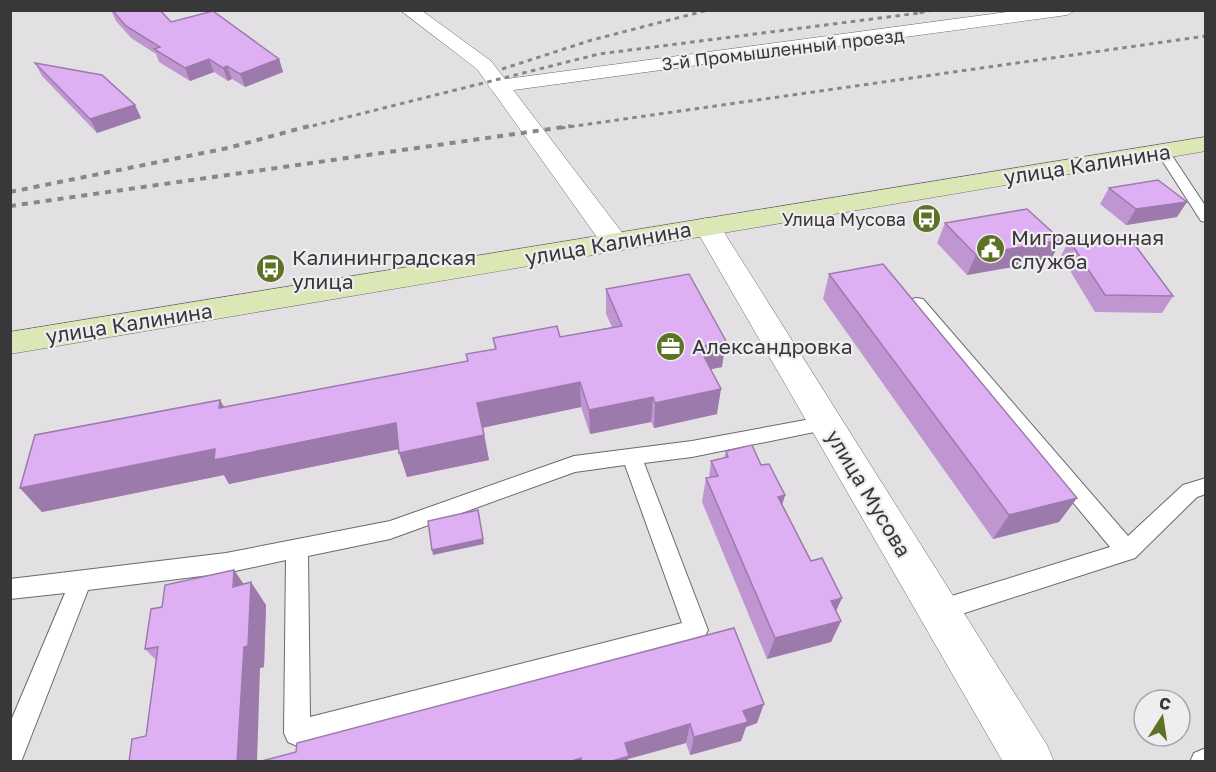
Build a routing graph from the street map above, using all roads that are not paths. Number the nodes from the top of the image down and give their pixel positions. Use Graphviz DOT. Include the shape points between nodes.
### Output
graph roads {
  1 [pos="409,10"];
  2 [pos="1067,10"];
  3 [pos="499,86"];
  4 [pos="1206,144"];
  5 [pos="1162,151"];
  6 [pos="1206,218"];
  7 [pos="707,226"];
  8 [pos="614,241"];
  9 [pos="917,303"];
  10 [pos="10,343"];
  11 [pos="827,423"];
  12 [pos="632,458"];
  13 [pos="1206,486"];
  14 [pos="297,549"];
  15 [pos="1127,551"];
  16 [pos="80,582"];
  17 [pos="10,589"];
  18 [pos="940,610"];
  19 [pos="10,756"];
  20 [pos="1030,762"];
  1 -- 3 [label="street" via="484,65"];
  2 -- 3 [label="street, 3-й Промышленный проезд"];
  3 -- 8 [label="street"];
  4 -- 5 [label="main road, улица Калинина"];
  5 -- 6 [label="lane"];
  5 -- 7 [label="main road, улица Калинина"];
  7 -- 8 [label="main road, улица Калинина"];
  7 -- 11 [label="street, улица Мусова"];
  8 -- 10 [label="main road, улица Калинина"];
  9 -- 15 [label="lane"];
  11 -- 12 [label="lane"];
  11 -- 18 [label="street, улица Мусова"];
  12 -- 14 [label="lane" via="574,464 390,530"];
  12 -- 14 [label="lane" via="696,630 297,733"];
  13 -- 15 [label="lane" via="1190,491"];
  14 -- 16 [label="lane" via="226,563"];
  15 -- 18 [label="lane"];
  16 -- 17 [label="lane"];
  16 -- 19 [label="lane"];
  18 -- 20 [label="street, улица Мусова"];
}
